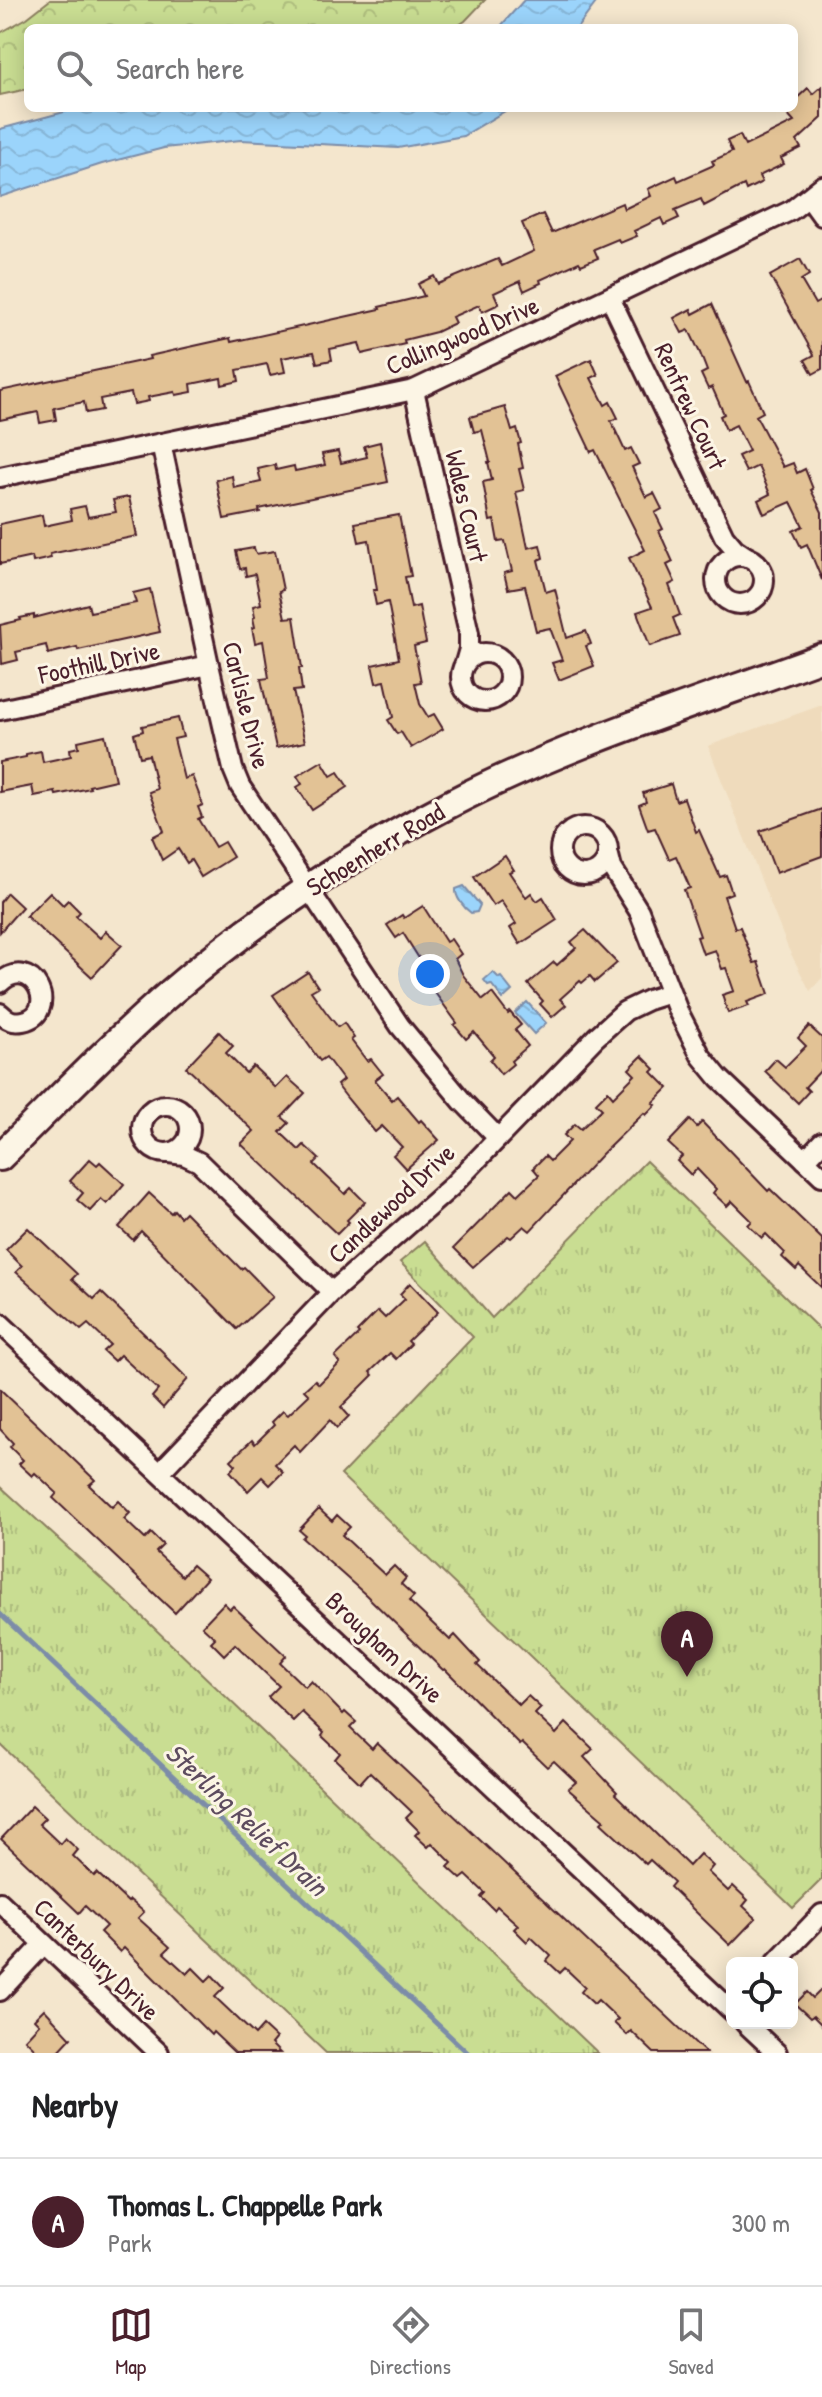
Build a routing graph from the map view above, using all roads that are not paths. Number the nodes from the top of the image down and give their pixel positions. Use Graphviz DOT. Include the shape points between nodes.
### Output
graph roads {
  1 [pos="816,192"];
  2 [pos="822,216"];
  3 [pos="610,298"];
  4 [pos="414,390"];
  5 [pos="161,443"];
  6 [pos="0,477"];
  7 [pos="724,536"];
  8 [pos="747,557"];
  9 [pos="720,566"];
  10 [pos="469,633"];
  11 [pos="492,654"];
  12 [pos="822,657"];
  13 [pos="465,663"];
  14 [pos="209,665"];
  15 [pos="0,710"];
  16 [pos="608,852"];
  17 [pos="597,872"];
  18 [pos="620,881"];
  19 [pos="308,889"];
  20 [pos="1,980"];
  21 [pos="670,993"];
  22 [pos="0,1013"];
  23 [pos="189,1133"];
  24 [pos="498,1138"];
  25 [pos="822,1142"];
  26 [pos="169,1153"];
  27 [pos="0,1157"];
  28 [pos="805,1160"];
  29 [pos="199,1162"];
  30 [pos="822,1176"];
  31 [pos="332,1292"];
  32 [pos="0,1323"];
  33 [pos="160,1472"];
  34 [pos="0,1902"];
  35 [pos="822,1914"];
  36 [pos="44,1944"];
  37 [pos="781,1957"];
  38 [pos="0,1991"];
  39 [pos="726,2004"];
  40 [pos="751,2029"];
  41 [pos="159,2053"];
  42 [pos="777,2053"];
  1 -- 2 [label="street"];
  1 -- 3 [label="street, Collingwood Drive" via="763,225"];
  3 -- 4 [label="street, Collingwood Drive"];
  3 -- 7 [label="street, Renfrew Court"];
  4 -- 5 [label="street, Collingwood Drive"];
  4 -- 10 [label="street, Wales Court"];
  5 -- 6 [label="street, Collingwood Drive"];
  5 -- 14 [label="street, Carlisle Drive"];
  7 -- 8 [label="street, Renfrew Court"];
  7 -- 9 [label="street, Renfrew Court"];
  8 -- 9 [label="street"];
  8 -- 9 [label="street, Renfrew Court" via="760,567 764,582 750,602 734,603 722,595 716,581"];
  10 -- 11 [label="street, Wales Court"];
  10 -- 13 [label="street, Wales Court"];
  11 -- 13 [label="street" via="477,654"];
  11 -- 13 [label="street, Wales Court" via="505,663 509,679 495,698 479,700 466,692 461,678"];
  12 -- 19 [label="main road, Schoenherr Road" via="512,775 401,831"];
  14 -- 15 [label="street, Foothill Drive"];
  14 -- 19 [label="street, Carlisle Drive" via="240,786"];
  16 -- 17 [label="street"];
  16 -- 17 [label="street" via="603,837 590,828 573,829 562,841 561,856 568,869 582,875"];
  16 -- 18 [label="street"];
  17 -- 18 [label="street"];
  18 -- 21 [label="street" via="639,911"];
  19 -- 24 [label="street, Carlisle Drive" via="400,1026"];
  19 -- 27 [label="main road, Schoenherr Road" via="169,994"];
  20 -- 22 [label="street" via="28,976 39,988 41,1003 26,1021 11,1021"];
  21 -- 24 [label="street, Candlewood Drive" via="625,1011"];
  21 -- 28 [label="street" via="701,1056"];
  23 -- 26 [label="street" via="183,1146"];
  23 -- 26 [label="street" via="187,1118 176,1108 161,1106 147,1114 142,1129 147,1145"];
  23 -- 29 [label="street"];
  24 -- 31 [label="street, Candlewood Drive"];
  25 -- 28 [label="street"];
  26 -- 29 [label="street"];
  28 -- 30 [label="street"];
  29 -- 31 [label="street"];
  31 -- 33 [label="street, Candlewood Drive"];
  32 -- 33 [label="street, Brougham Drive"];
  33 -- 39 [label="street, Brougham Drive"];
  34 -- 36 [label="street, Canterbury Drive"];
  35 -- 37 [label="street"];
  36 -- 38 [label="street"];
  36 -- 41 [label="street, Canterbury Drive"];
  40 -- 42 [label="street"];
}
